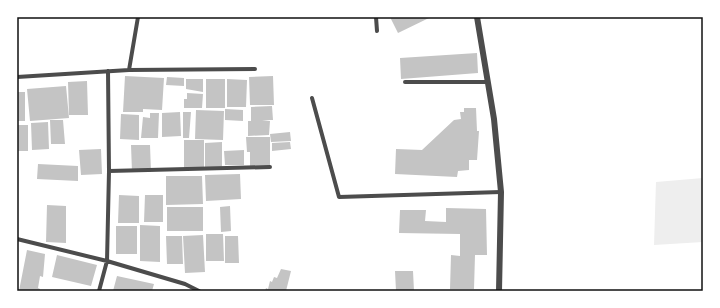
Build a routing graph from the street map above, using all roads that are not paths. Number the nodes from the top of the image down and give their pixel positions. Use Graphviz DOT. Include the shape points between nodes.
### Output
graph roads {
  1 [pos="138,17"];
  2 [pos="376,17"];
  3 [pos="477,17"];
  4 [pos="377,31"];
  5 [pos="255,69"];
  6 [pos="129,70"];
  7 [pos="108,71"];
  8 [pos="17,77"];
  9 [pos="405,82"];
  10 [pos="488,82"];
  11 [pos="312,98"];
  12 [pos="270,167"];
  13 [pos="109,171"];
  14 [pos="501,192"];
  15 [pos="17,239"];
  16 [pos="107,261"];
  17 [pos="99,291"];
  18 [pos="200,291"];
  19 [pos="499,291"];
  1 -- 6 [label="street"];
  2 -- 4 [label="street"];
  3 -- 10 [label="street"];
  5 -- 6 [label="street"];
  6 -- 7 [label="street"];
  7 -- 8 [label="street"];
  7 -- 13 [label="street"];
  9 -- 10 [label="street"];
  10 -- 14 [label="street"];
  11 -- 14 [label="street" via="338,198"];
  12 -- 13 [label="street"];
  13 -- 16 [label="street"];
  14 -- 19 [label="street"];
  15 -- 16 [label="street"];
  16 -- 17 [label="street"];
  16 -- 18 [label="street" via="185,284"];
}
